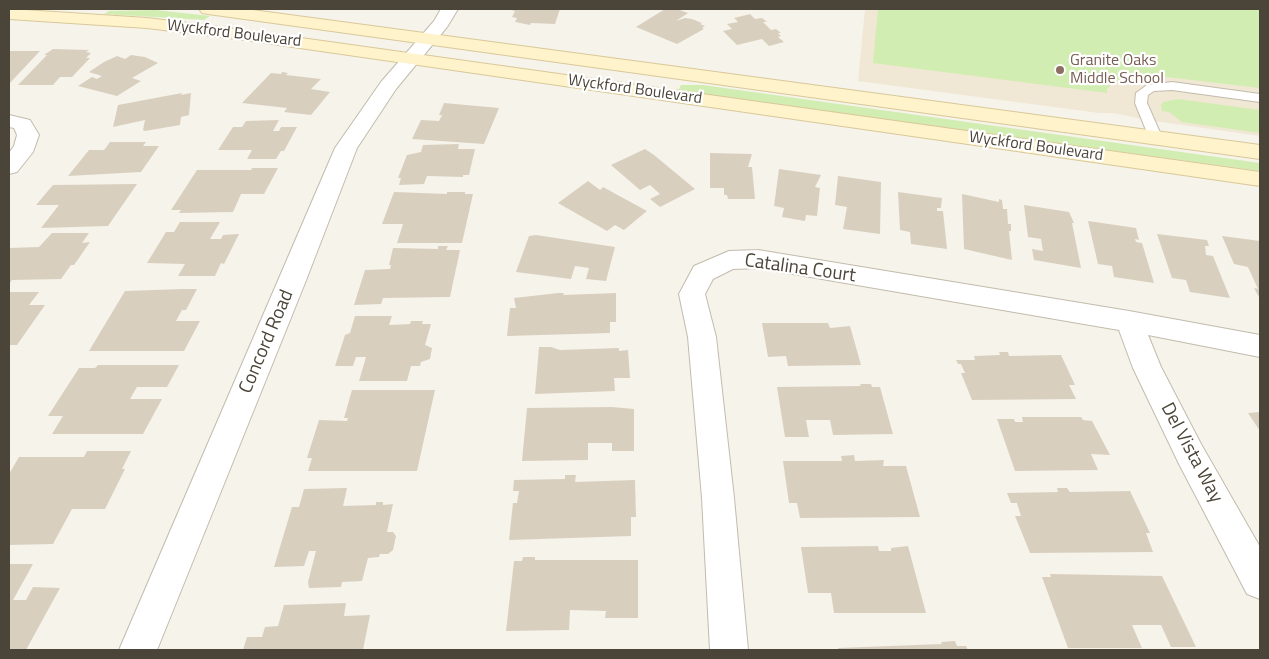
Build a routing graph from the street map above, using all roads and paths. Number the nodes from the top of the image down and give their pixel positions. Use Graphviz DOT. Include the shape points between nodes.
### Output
graph roads {
  1 [pos="208,9"];
  2 [pos="449,9"];
  3 [pos="9,14"];
  4 [pos="420,48"];
  5 [pos="1260,98"];
  6 [pos="9,121"];
  7 [pos="1154,137"];
  8 [pos="1260,152"];
  9 [pos="9,166"];
  10 [pos="1260,179"];
  11 [pos="1129,321"];
  12 [pos="1260,346"];
  13 [pos="1260,580"];
  14 [pos="138,650"];
  15 [pos="729,650"];
  1 -- 4 [label="street, Wyckford Boulevard"];
  2 -- 4 [label="street, Concord Road"];
  3 -- 4 [label="street, Wyckford Boulevard"];
  4 -- 7 [label="street, Wyckford Boulevard"];
  4 -- 10 [label="street, Wyckford Boulevard"];
  4 -- 14 [label="street, Concord Road" via="366,115 346,148"];
  5 -- 7 [label="lane" via="1172,86 1152,88 1142,93 1141,103"];
  6 -- 9 [label="street" via="23,124 28,135 25,147"];
  7 -- 8 [label="street, Wyckford Boulevard"];
  11 -- 12 [label="street, Catalina Court"];
  11 -- 13 [label="street, Del Vista Way" via="1147,368 1190,454"];
  11 -- 15 [label="street, Catalina Court" via="758,259 729,260 703,273 692,294 702,337"];
}
